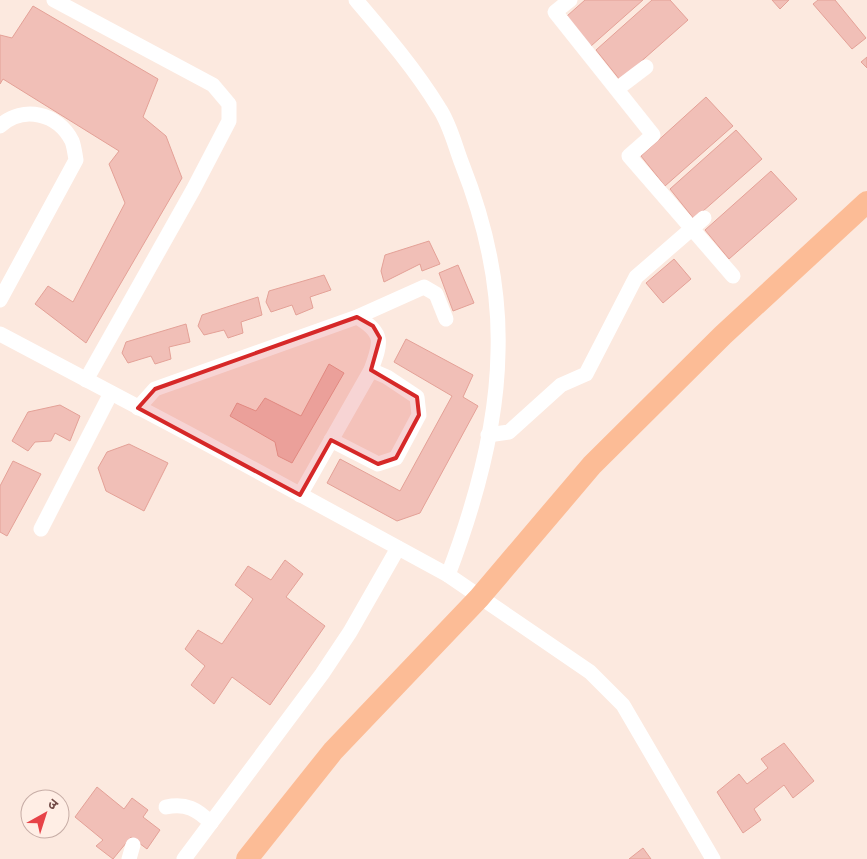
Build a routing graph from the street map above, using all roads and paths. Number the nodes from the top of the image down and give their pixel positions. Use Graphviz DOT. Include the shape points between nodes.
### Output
graph roads {
  1 [pos="54,0"];
  2 [pos="356,0"];
  3 [pos="570,0"];
  4 [pos="646,67"];
  5 [pos="617,89"];
  6 [pos="0,126"];
  7 [pos="867,202"];
  8 [pos="704,218"];
  9 [pos="692,229"];
  10 [pos="732,276"];
  11 [pos="0,300"];
  12 [pos="357,317"];
  13 [pos="446,319"];
  14 [pos="0,334"];
  15 [pos="371,370"];
  16 [pos="86,380"];
  17 [pos="111,393"];
  18 [pos="138,408"];
  19 [pos="488,434"];
  20 [pos="331,440"];
  21 [pos="300,495"];
  22 [pos="40,530"];
  23 [pos="398,548"];
  24 [pos="448,575"];
  25 [pos="479,598"];
  26 [pos="166,807"];
  27 [pos="211,823"];
  28 [pos="184,859"];
  29 [pos="248,859"];
  30 [pos="713,859"];
  1 -- 16 [label="street" via="213,85 229,104 229,121"];
  2 -- 19 [label="street" via="392,42 440,109 478,204 495,297 498,352"];
  3 -- 5 [label="street" via="555,12"];
  4 -- 5 [label="street"];
  5 -- 9 [label="street" via="653,135 629,156"];
  6 -- 11 [label="street" via="15,115 34,112 51,119 64,129 72,142 76,160"];
  7 -- 25 [label="main road" via="723,335 592,465"];
  8 -- 9 [label="street"];
  9 -- 10 [label="street"];
  9 -- 19 [label="street" via="636,277 586,374 561,385 509,432"];
  12 -- 13 [label="street" via="424,287 436,294"];
  12 -- 15 [label="street" via="373,326 380,338"];
  12 -- 18 [label="street" via="155,389"];
  14 -- 16 [label="street"];
  15 -- 20 [label="street"];
  15 -- 20 [label="street" via="417,397 419,415 396,458 378,464"];
  16 -- 17 [label="street"];
  17 -- 18 [label="street"];
  17 -- 22 [label="street"];
  18 -- 21 [label="street"];
  19 -- 24 [label="street" via="468,522"];
  20 -- 21 [label="street"];
  21 -- 23 [label="street"];
  23 -- 24 [label="street"];
  23 -- 27 [label="street" via="322,674"];
  24 -- 25 [label="street"];
  25 -- 29 [label="main road" via="333,751"];
  25 -- 30 [label="street" via="590,672 623,705"];
  26 -- 27 [label="street" via="178,805 198,810"];
  27 -- 28 [label="street"];
}
